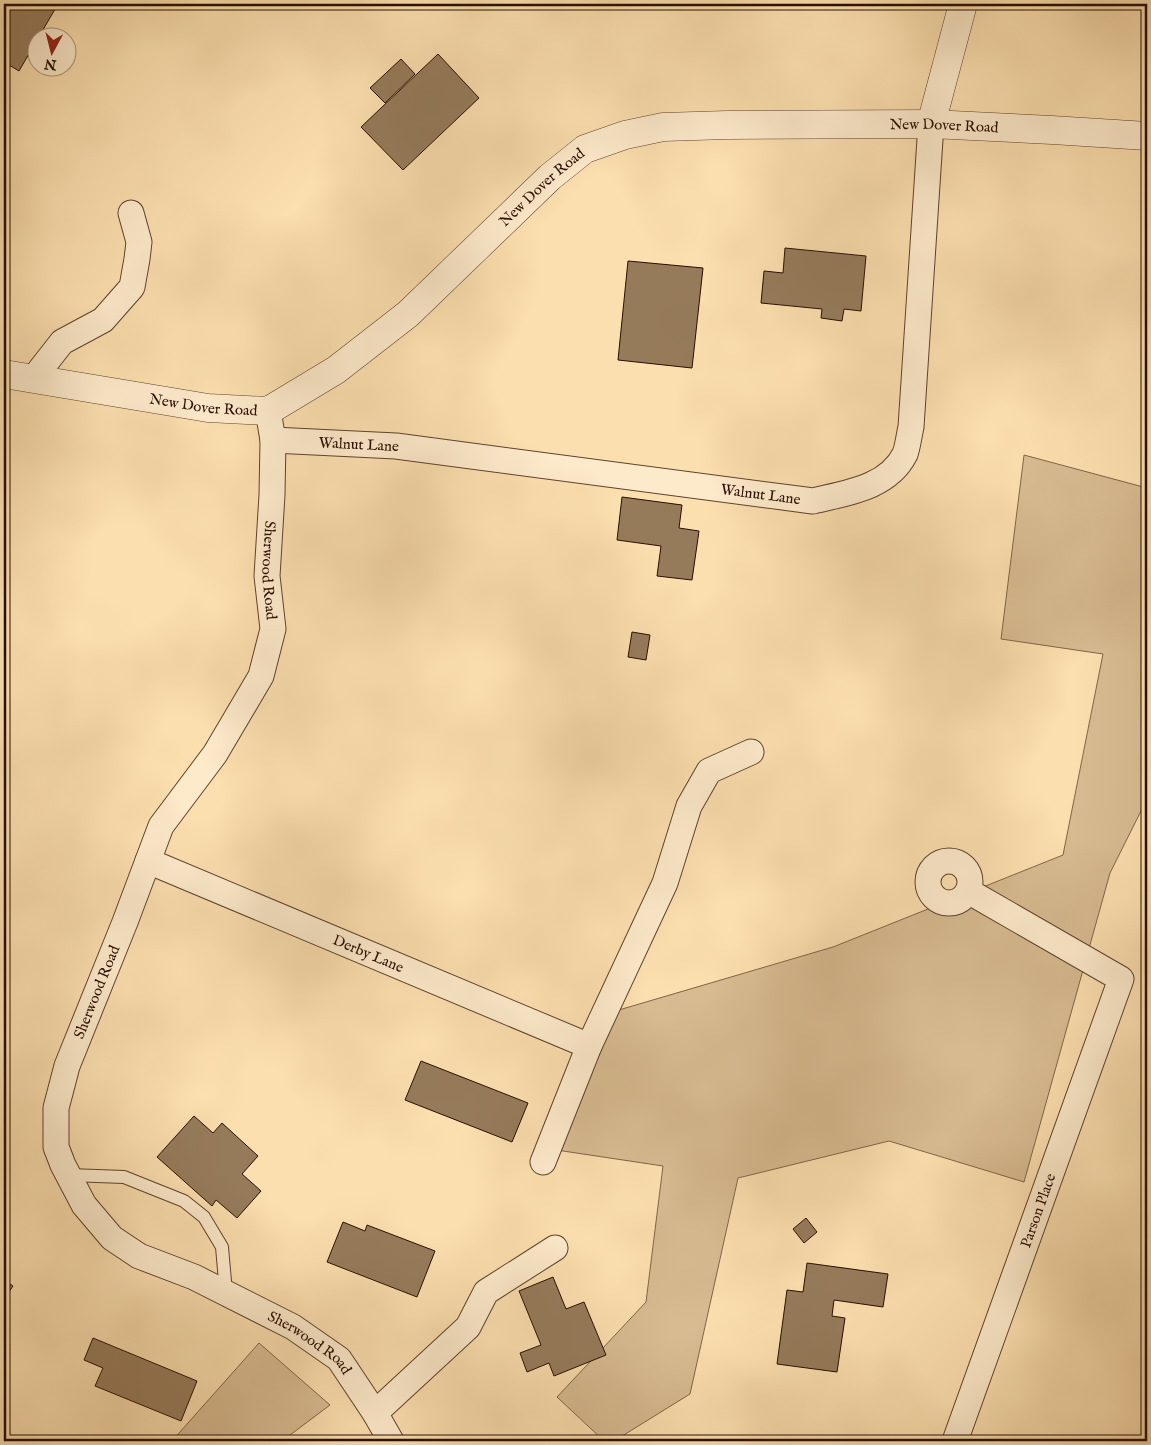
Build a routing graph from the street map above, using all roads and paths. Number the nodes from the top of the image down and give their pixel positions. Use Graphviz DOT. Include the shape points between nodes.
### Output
graph roads {
  1 [pos="963,4"];
  2 [pos="932,124"];
  3 [pos="1147,136"];
  4 [pos="131,212"];
  5 [pos="4,374"];
  6 [pos="33,379"];
  7 [pos="268,411"];
  8 [pos="273,440"];
  9 [pos="750,752"];
  10 [pos="148,861"];
  11 [pos="968,891"];
  12 [pos="589,1046"];
  13 [pos="543,1162"];
  14 [pos="69,1176"];
  15 [pos="555,1248"];
  16 [pos="226,1294"];
  17 [pos="375,1414"];
  18 [pos="391,1441"];
  19 [pos="955,1441"];
  1 -- 2 [label="street"];
  2 -- 3 [label="street, New Dover Road"];
  2 -- 7 [label="street, New Dover Road" via="663,127 625,135 585,149 550,178 408,314 336,370"];
  2 -- 8 [label="street, Walnut Lane" via="911,427 905,454 891,473 863,489 814,501 396,446"];
  4 -- 6 [label="street" via="139,242 132,287 104,320 62,342"];
  5 -- 6 [label="street, New Dover Road"];
  6 -- 7 [label="street, New Dover Road" via="208,408"];
  7 -- 8 [label="street, Sherwood Road"];
  8 -- 10 [label="street, Sherwood Road" via="267,576 273,629 261,676 214,754 161,826"];
  9 -- 12 [label="street" via="709,772 689,806 665,883"];
  10 -- 12 [label="street, Derby Lane"];
  10 -- 14 [label="street, Sherwood Road" via="67,1066 56,1108 56,1146"];
  11 -- 19 [label="street, Parson Place" via="1122,979"];
  12 -- 13 [label="street"];
  14 -- 16 [label="street, Sherwood Road" via="84,1205 112,1238 139,1256 194,1277"];
  14 -- 16 [label="lane" via="124,1177 184,1201 204,1217 222,1247"];
  15 -- 17 [label="street" via="486,1292 468,1327"];
  16 -- 17 [label="street, Sherwood Road" via="293,1327 339,1359"];
  17 -- 18 [label="street, Sherwood Road"];
}
